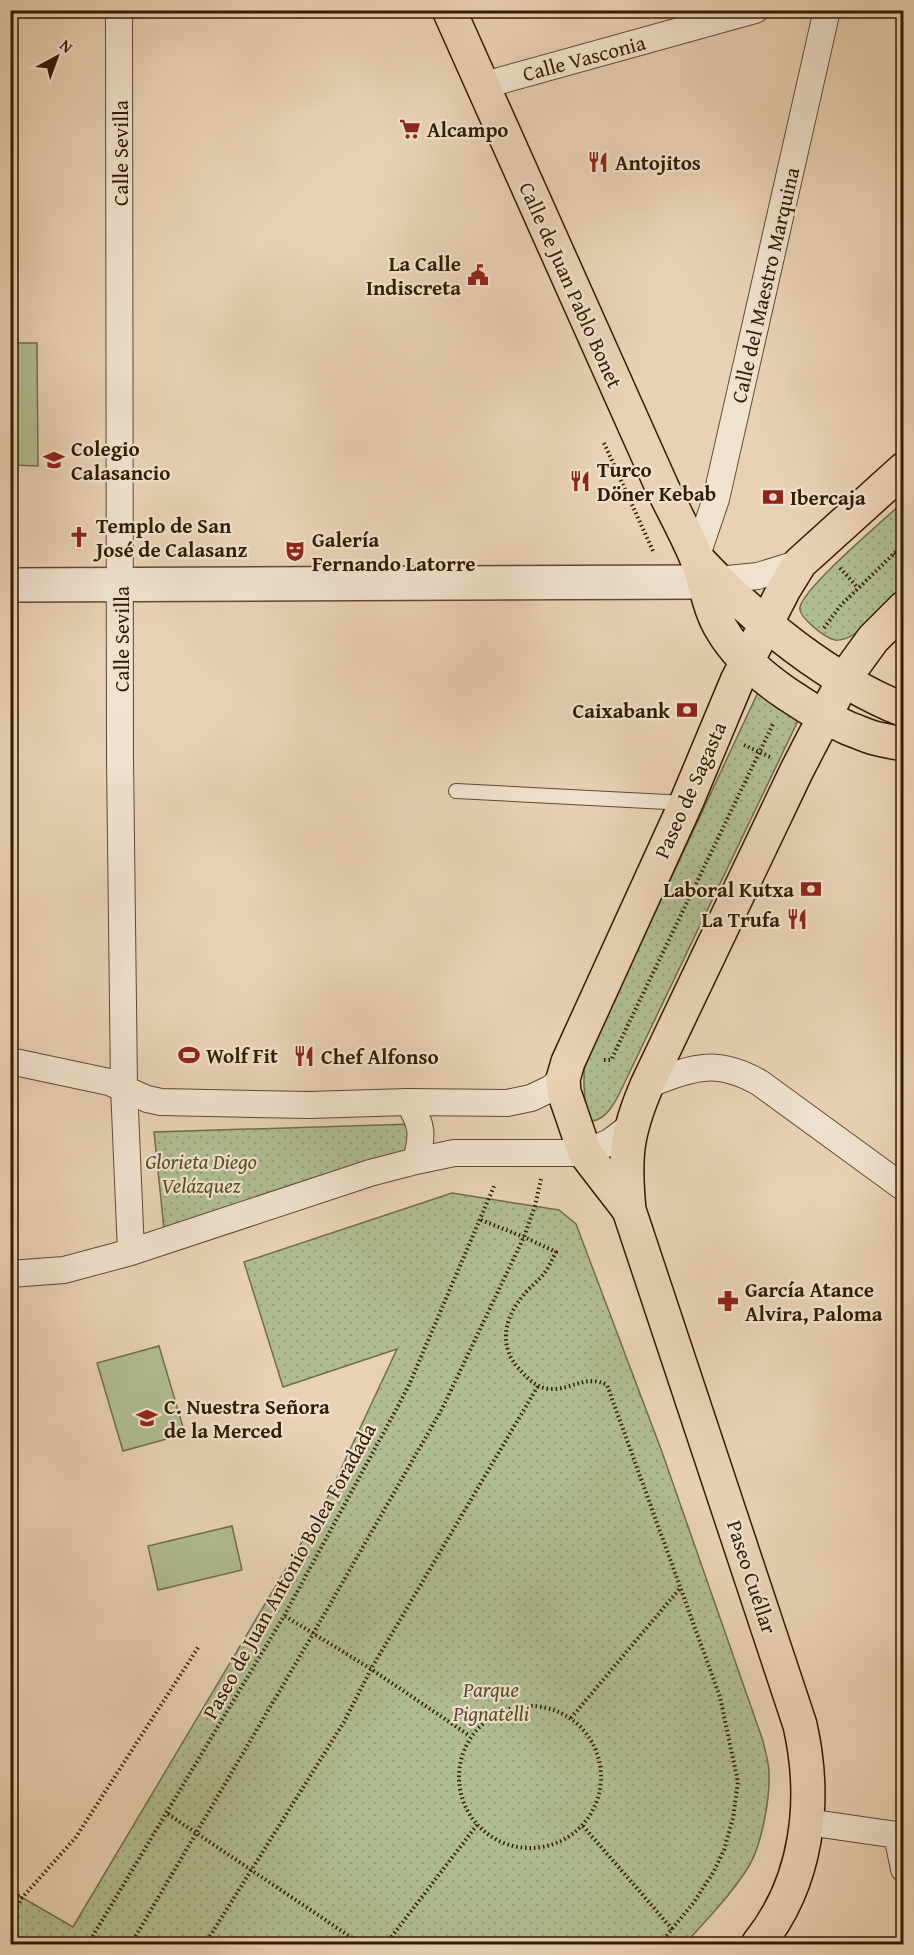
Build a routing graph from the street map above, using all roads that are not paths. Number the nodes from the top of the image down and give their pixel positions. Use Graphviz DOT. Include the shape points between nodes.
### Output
graph roads {
  1 [pos="119,10"];
  2 [pos="449,10"];
  3 [pos="755,10"];
  4 [pos="827,10"];
  5 [pos="481,86"];
  6 [pos="903,469"];
  7 [pos="800,563"];
  8 [pos="706,574"];
  9 [pos="121,584"];
  10 [pos="10,585"];
  11 [pos="903,608"];
  12 [pos="766,623"];
  13 [pos="746,663"];
  14 [pos="844,679"];
  15 [pos="903,710"];
  16 [pos="825,716"];
  17 [pos="903,744"];
  18 [pos="456,792"];
  19 [pos="686,802"];
  20 [pos="10,1061"];
  21 [pos="563,1079"];
  22 [pos="647,1085"];
  23 [pos="124,1087"];
  24 [pos="408,1102"];
  25 [pos="631,1126"];
  26 [pos="585,1153"];
  27 [pos="416,1161"];
  28 [pos="903,1188"];
  29 [pos="629,1210"];
  30 [pos="131,1252"];
  31 [pos="10,1274"];
  32 [pos="807,1822"];
  33 [pos="900,1836"];
  34 [pos="903,1869"];
  35 [pos="758,1944"];
  1 -- 9 [label="street, Calle Sevilla"];
  2 -- 5 [label="main road, Calle de Juan Pablo Bonet"];
  3 -- 5 [label="street, Calle Vasconia"];
  4 -- 8 [label="street, Calle del Maestro Marquina" via="716,499"];
  5 -- 8 [label="main road, Calle de Juan Pablo Bonet"];
  6 -- 7 [label="main road, Paseo de Sagasta"];
  7 -- 8 [label="street" via="767,574"];
  7 -- 12 [label="main road, Paseo de Sagasta"];
  8 -- 9 [label="street"];
  8 -- 12 [label="main road, Calle de Juan Pablo Bonet"];
  8 -- 13 [label="main road, Calle de Juan Pablo Bonet" via="720,628"];
  9 -- 10 [label="street"];
  9 -- 23 [label="street, Calle Sevilla"];
  11 -- 14 [label="main road" via="873,639"];
  12 -- 13 [label="main road, Paseo de Sagasta"];
  12 -- 14 [label="main road, Calle de Juan Pablo Bonet"];
  13 -- 16 [label="main road, Calle de Juan Pablo Bonet"];
  13 -- 19 [label="main road, Paseo de Sagasta"];
  14 -- 15 [label="main road, Calle de Juan Pablo Bonet"];
  14 -- 16 [label="main road"];
  16 -- 17 [label="main road, Calle de Juan Pablo Bonet" via="869,736"];
  16 -- 22 [label="main road"];
  18 -- 19 [label="lane"];
  19 -- 21 [label="main road, Paseo de Sagasta"];
  20 -- 23 [label="street"];
  21 -- 24 [label="street" via="520,1102"];
  21 -- 26 [label="main road, Paseo de Sagasta" via="569,1112"];
  22 -- 25 [label="main road"];
  22 -- 28 [label="street" via="699,1067 739,1073 760,1083"];
  23 -- 24 [label="street" via="161,1102"];
  23 -- 30 [label="street"];
  24 -- 27 [label="street" via="420,1125"];
  25 -- 26 [label="street" via="610,1142"];
  25 -- 29 [label="main road, Paseo Cuéllar" via="625,1171"];
  26 -- 27 [label="street" via="454,1152"];
  26 -- 29 [label="main road, Paseo Cuéllar"];
  27 -- 30 [label="street"];
  29 -- 32 [label="main road, Paseo Cuéllar" via="800,1725 807,1755"];
  30 -- 31 [label="street" via="64,1270"];
  32 -- 33 [label="street"];
  32 -- 35 [label="main road, Paseo Cuéllar" via="802,1852 785,1901"];
  33 -- 34 [label="street"];
}
